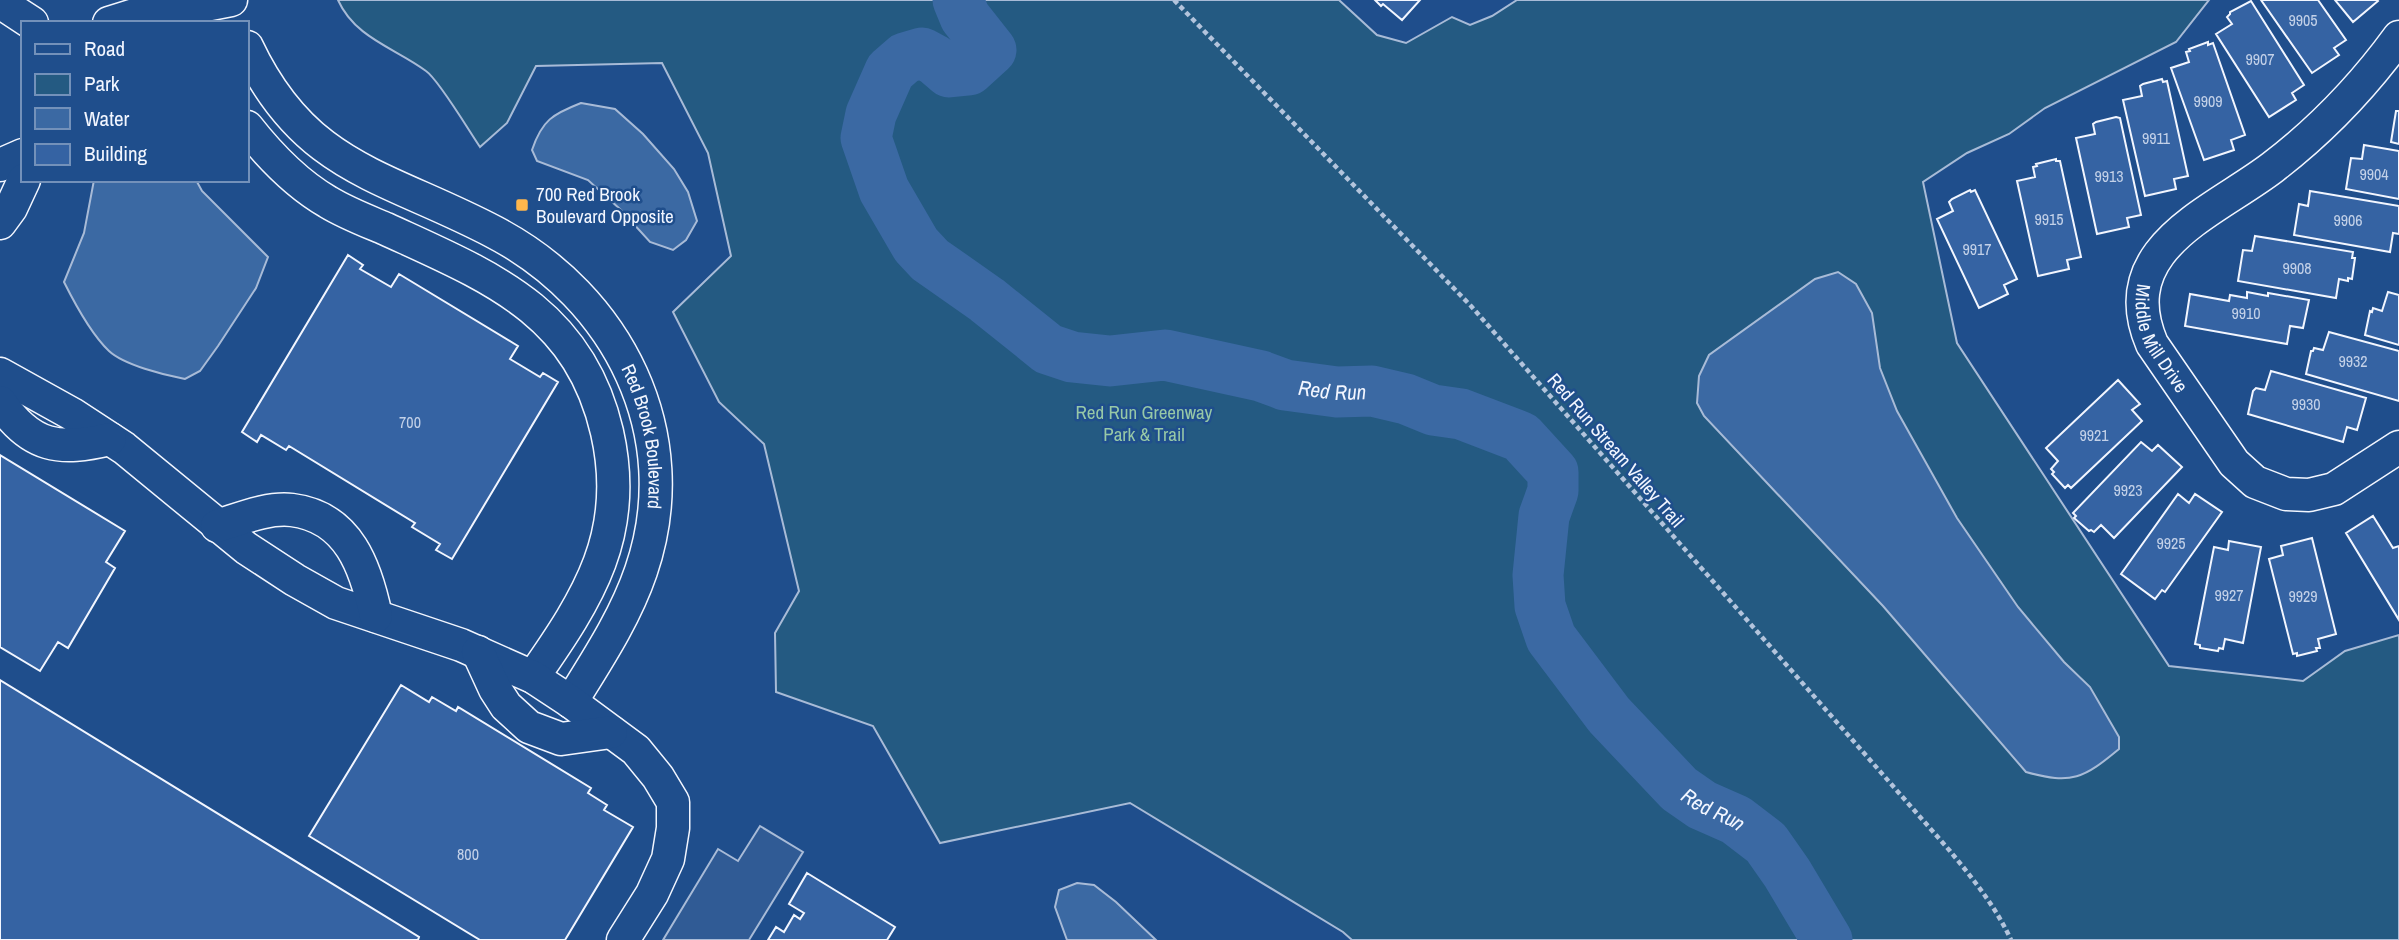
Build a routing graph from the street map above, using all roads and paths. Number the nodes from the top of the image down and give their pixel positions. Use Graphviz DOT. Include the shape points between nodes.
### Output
graph roads {
  1 [pos="231,0"];
  2 [pos="1174,0"];
  3 [pos="0,2"];
  4 [pos="191,10"];
  5 [pos="29,21"];
  6 [pos="115,21"];
  7 [pos="238,21"];
  8 [pos="2399,37"];
  9 [pos="248,49"];
  10 [pos="248,128"];
  11 [pos="21,156"];
  12 [pos="0,165"];
  13 [pos="23,182"];
  14 [pos="0,223"];
  15 [pos="0,374"];
  16 [pos="0,402"];
  17 [pos="110,439"];
  18 [pos="2399,447"];
  19 [pos="217,526"];
  20 [pos="376,616"];
  21 [pos="478,652"];
  22 [pos="533,677"];
  23 [pos="571,702"];
  24 [pos="611,732"];
  25 [pos="624,940"];
  26 [pos="2011,940"];
  1 -- 4 [label="street"];
  1 -- 7 [label="street"];
  2 -- 26 [label="path, Red Run Stream Valley Trail" via="1471,306 1950,851 2003,922"];
  3 -- 5 [label="street"];
  4 -- 6 [label="street" via="160,7"];
  8 -- 18 [label="street, Middle Mill Drive" via="2329,118 2273,167 2162,246 2141,297 2151,344 2234,463 2255,482 2286,494 2322,492"];
  9 -- 23 [label="street, Red Brook Boulevard" via="290,117 324,148 529,252 566,281 598,316 622,353 641,397 652,442 656,487 651,535 625,610"];
  10 -- 22 [label="street, Red Brook Boulevard" via="293,176 327,202 470,268 515,295 565,340 586,373 612,455 614,496 609,528 589,592"];
  11 -- 12 [label="street"];
  13 -- 14 [label="street"];
  15 -- 17 [label="street"];
  16 -- 17 [label="street" via="10,418 32,436 59,446"];
  17 -- 19 [label="street"];
  19 -- 20 [label="street" via="295,580 337,603"];
  19 -- 20 [label="street" via="291,510 317,517 343,535 358,554"];
  20 -- 21 [label="street"];
  21 -- 22 [label="street"];
  21 -- 24 [label="street" via="506,706 530,727 561,739"];
  22 -- 23 [label="street"];
  23 -- 24 [label="street"];
  24 -- 25 [label="street" via="636,751 673,802 668,859"];
}
